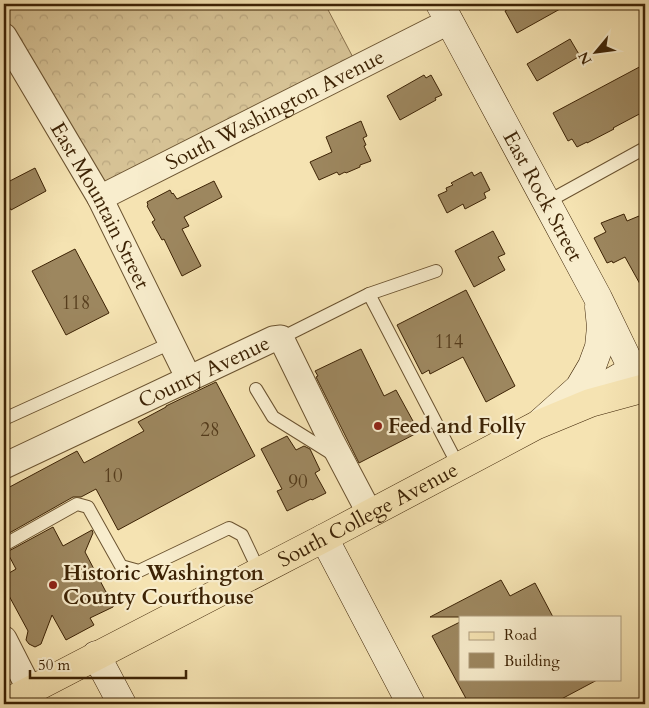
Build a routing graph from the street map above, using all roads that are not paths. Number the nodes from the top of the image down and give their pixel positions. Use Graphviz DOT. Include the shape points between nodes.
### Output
graph roads {
  1 [pos="445,12"];
  2 [pos="4,36"];
  3 [pos="645,148"];
  4 [pos="100,198"];
  5 [pos="546,202"];
  6 [pos="436,271"];
  7 [pos="369,294"];
  8 [pos="598,298"];
  9 [pos="281,338"];
  10 [pos="171,343"];
  11 [pos="641,378"];
  12 [pos="189,379"];
  13 [pos="256,389"];
  14 [pos="4,419"];
  15 [pos="537,425"];
  16 [pos="340,459"];
  17 [pos="4,466"];
  18 [pos="459,467"];
  19 [pos="370,514"];
  20 [pos="324,538"];
  21 [pos="4,545"];
  22 [pos="259,572"];
  23 [pos="4,640"];
  24 [pos="96,656"];
  25 [pos="30,690"];
  26 [pos="4,704"];
  27 [pos="122,704"];
  28 [pos="411,704"];
  1 -- 4 [label="street, South Washington Avenue"];
  1 -- 5 [label="street, East Rock Street"];
  2 -- 4 [label="street, East Mountain Street"];
  3 -- 5 [label="lane"];
  4 -- 10 [label="street, East Mountain Street"];
  5 -- 8 [label="street, East Rock Street"];
  6 -- 7 [label="lane"];
  7 -- 9 [label="lane"];
  7 -- 18 [label="lane"];
  8 -- 11 [label="street, East Rock Street"];
  8 -- 15 [label="street" via="601,327 599,347 592,366 579,388"];
  9 -- 12 [label="street, County Avenue"];
  9 -- 16 [label="street, County Avenue"];
  10 -- 12 [label="street, East Mountain Street"];
  10 -- 14 [label="lane"];
  11 -- 15 [label="main road, South College Avenue" via="590,404"];
  12 -- 17 [label="street, County Avenue"];
  13 -- 16 [label="lane" via="273,417"];
  15 -- 18 [label="main road, South College Avenue"];
  16 -- 19 [label="street, County Avenue"];
  18 -- 19 [label="main road, South College Avenue"];
  19 -- 20 [label="main road, South College Avenue"];
  20 -- 22 [label="main road, South College Avenue"];
  20 -- 28 [label="street"];
  21 -- 22 [label="lane" via="78,504 88,507 121,566 139,571 229,528 242,535"];
  22 -- 24 [label="main road, South College Avenue"];
  23 -- 25 [label="street"];
  24 -- 25 [label="main road, South College Avenue"];
  24 -- 27 [label="street"];
  25 -- 26 [label="main road, South College Avenue"];
}
